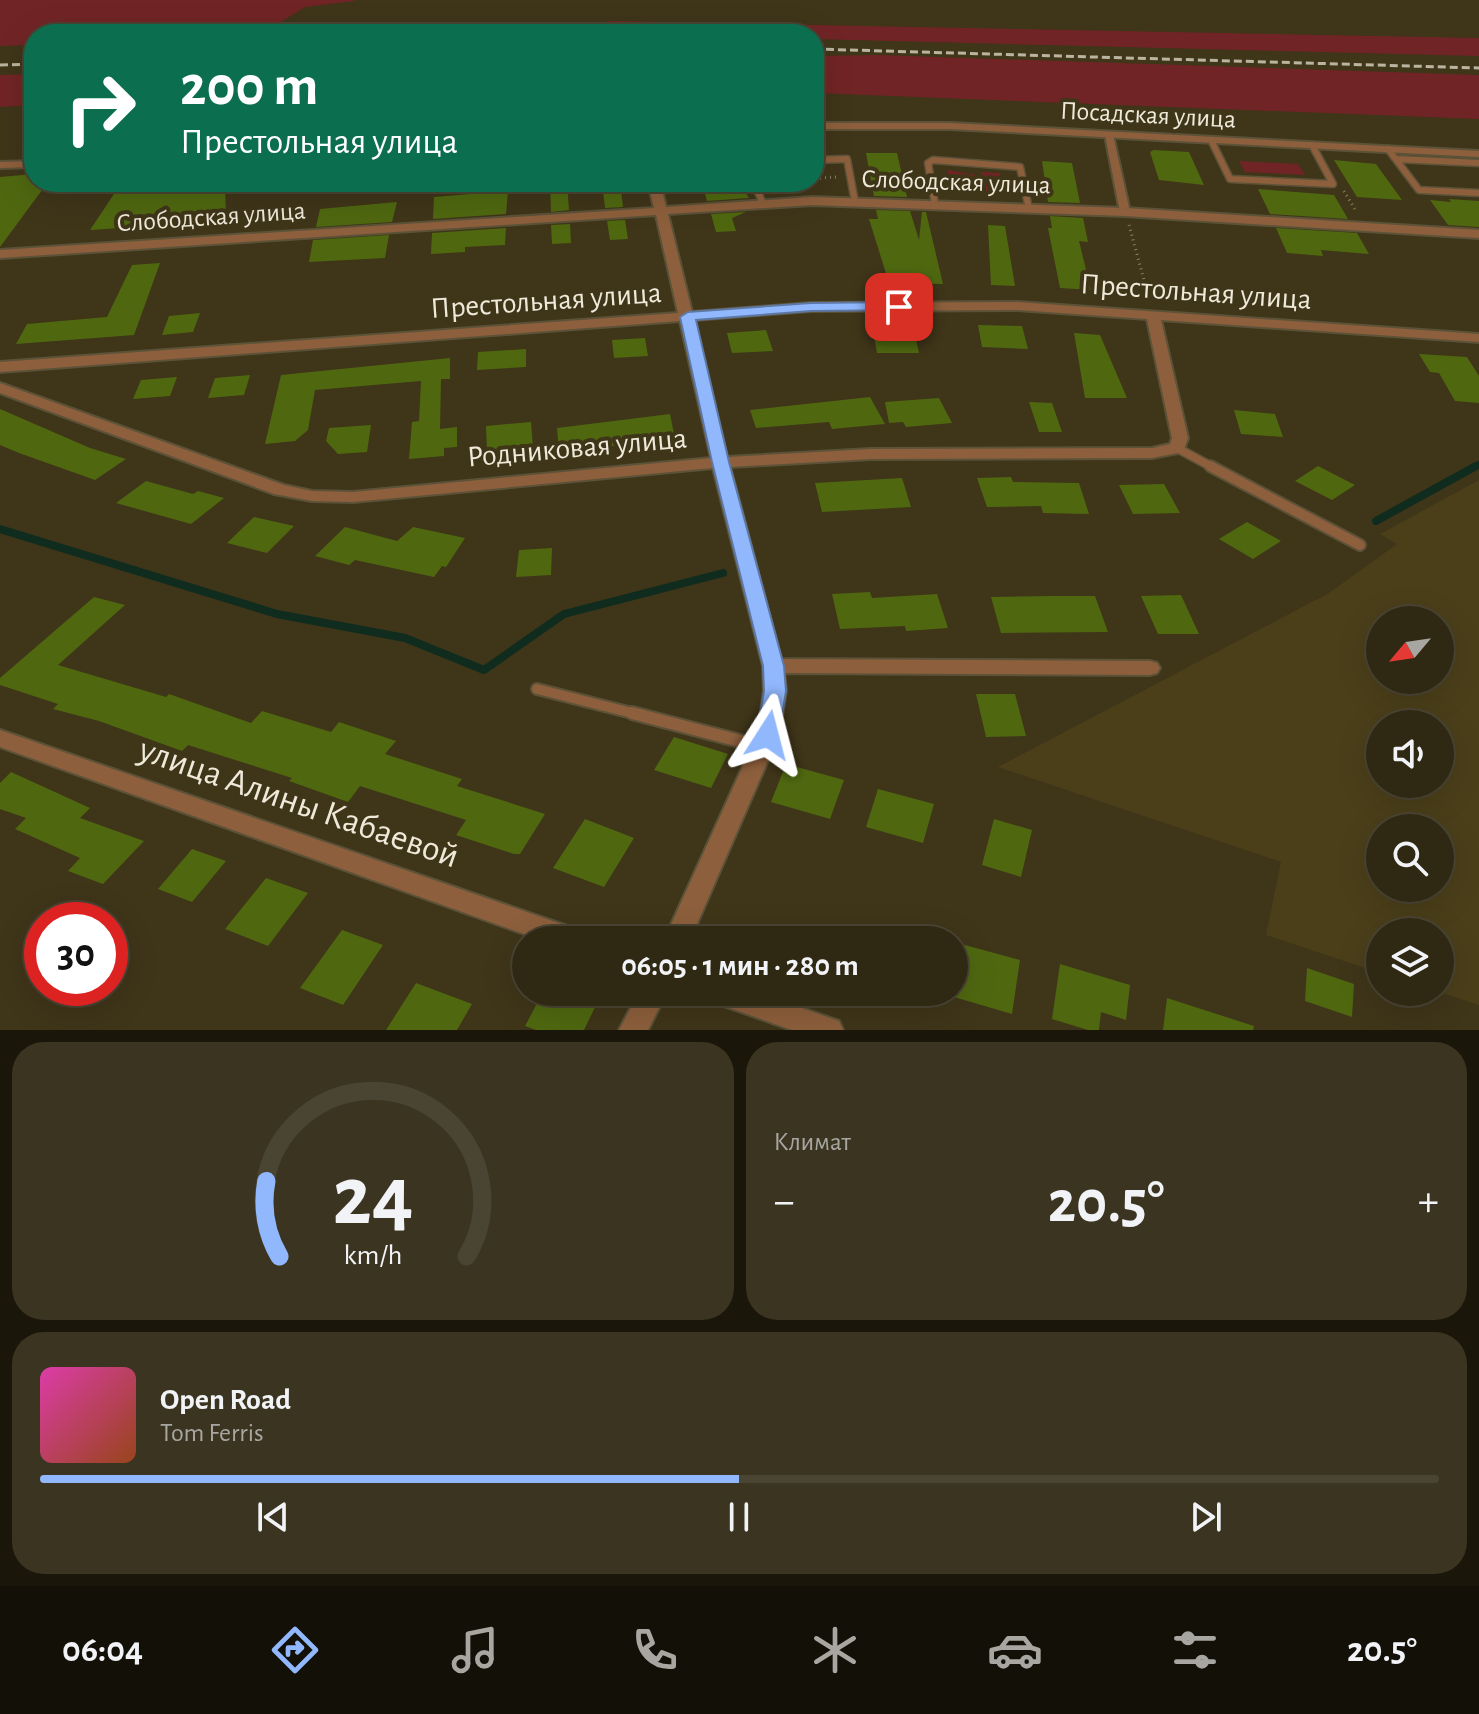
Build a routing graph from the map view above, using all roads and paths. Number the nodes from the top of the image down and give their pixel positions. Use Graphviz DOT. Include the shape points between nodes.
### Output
graph roads {
  1 [pos="824,126"];
  2 [pos="1109,135"];
  3 [pos="1211,140"];
  4 [pos="1312,145"];
  5 [pos="1392,154"];
  6 [pos="1479,154"];
  7 [pos="824,160"];
  8 [pos="1479,163"];
  9 [pos="24,164"];
  10 [pos="0,165"];
  11 [pos="656,192"];
  12 [pos="758,192"];
  13 [pos="1479,193"];
  14 [pos="855,202"];
  15 [pos="763,204"];
  16 [pos="935,204"];
  17 [pos="660,209"];
  18 [pos="1029,209"];
  19 [pos="1125,212"];
  20 [pos="1479,234"];
  21 [pos="0,254"];
  22 [pos="1153,316"];
  23 [pos="688,317"];
  24 [pos="1479,338"];
  25 [pos="0,367"];
  26 [pos="0,388"];
  27 [pos="1177,448"];
  28 [pos="720,462"];
  29 [pos="1360,545"];
  30 [pos="773,666"];
  31 [pos="1150,668"];
  32 [pos="537,689"];
  33 [pos="0,738"];
  34 [pos="763,747"];
  35 [pos="533,926"];
  36 [pos="683,926"];
  37 [pos="646,1006"];
  38 [pos="760,1006"];
  39 [pos="633,1030"];
  40 [pos="829,1030"];
  1 -- 2 [label="street, Посадская улица"];
  2 -- 3 [label="street, Посадская улица"];
  2 -- 19 [label="street"];
  3 -- 4 [label="street, Посадская улица"];
  3 -- 4 [label="lane" via="1230,179 1333,184"];
  4 -- 5 [label="street, Посадская улица"];
  5 -- 6 [label="street, Посадская улица"];
  5 -- 8 [label="lane"];
  5 -- 13 [label="lane" via="1419,190"];
  7 -- 14 [label="lane" via="847,159"];
  9 -- 10 [label="street"];
  11 -- 17 [label="street"];
  12 -- 15 [label="lane"];
  14 -- 15 [label="street, Слободская улица"];
  14 -- 16 [label="street, Слободская улица"];
  15 -- 17 [label="street, Слободская улица"];
  16 -- 18 [label="street, Слободская улица"];
  16 -- 18 [label="lane" via="928,163 933,160 1020,167"];
  17 -- 21 [label="street, Слободская улица"];
  17 -- 23 [label="street"];
  18 -- 19 [label="street, Слободская улица"];
  19 -- 20 [label="street, Слободская улица"];
  19 -- 22 [label="path"];
  22 -- 23 [label="street, Престольная улица" via="1017,306 811,307"];
  22 -- 24 [label="street, Престольная улица"];
  22 -- 27 [label="street" via="1180,438"];
  23 -- 25 [label="street, Престольная улица"];
  23 -- 28 [label="street"];
  26 -- 28 [label="street, Родниковая улица" via="280,490 312,496 366,496"];
  27 -- 28 [label="street, Родниковая улица" via="1152,453 871,454"];
  27 -- 29 [label="lane"];
  28 -- 30 [label="street"];
  30 -- 31 [label="street"];
  30 -- 34 [label="street" via="775,691"];
  32 -- 34 [label="lane"];
  33 -- 35 [label="street, улица Алины Кабаевой"];
  34 -- 36 [label="street"];
  37 -- 39 [label="street"];
  38 -- 40 [label="street"];
}
